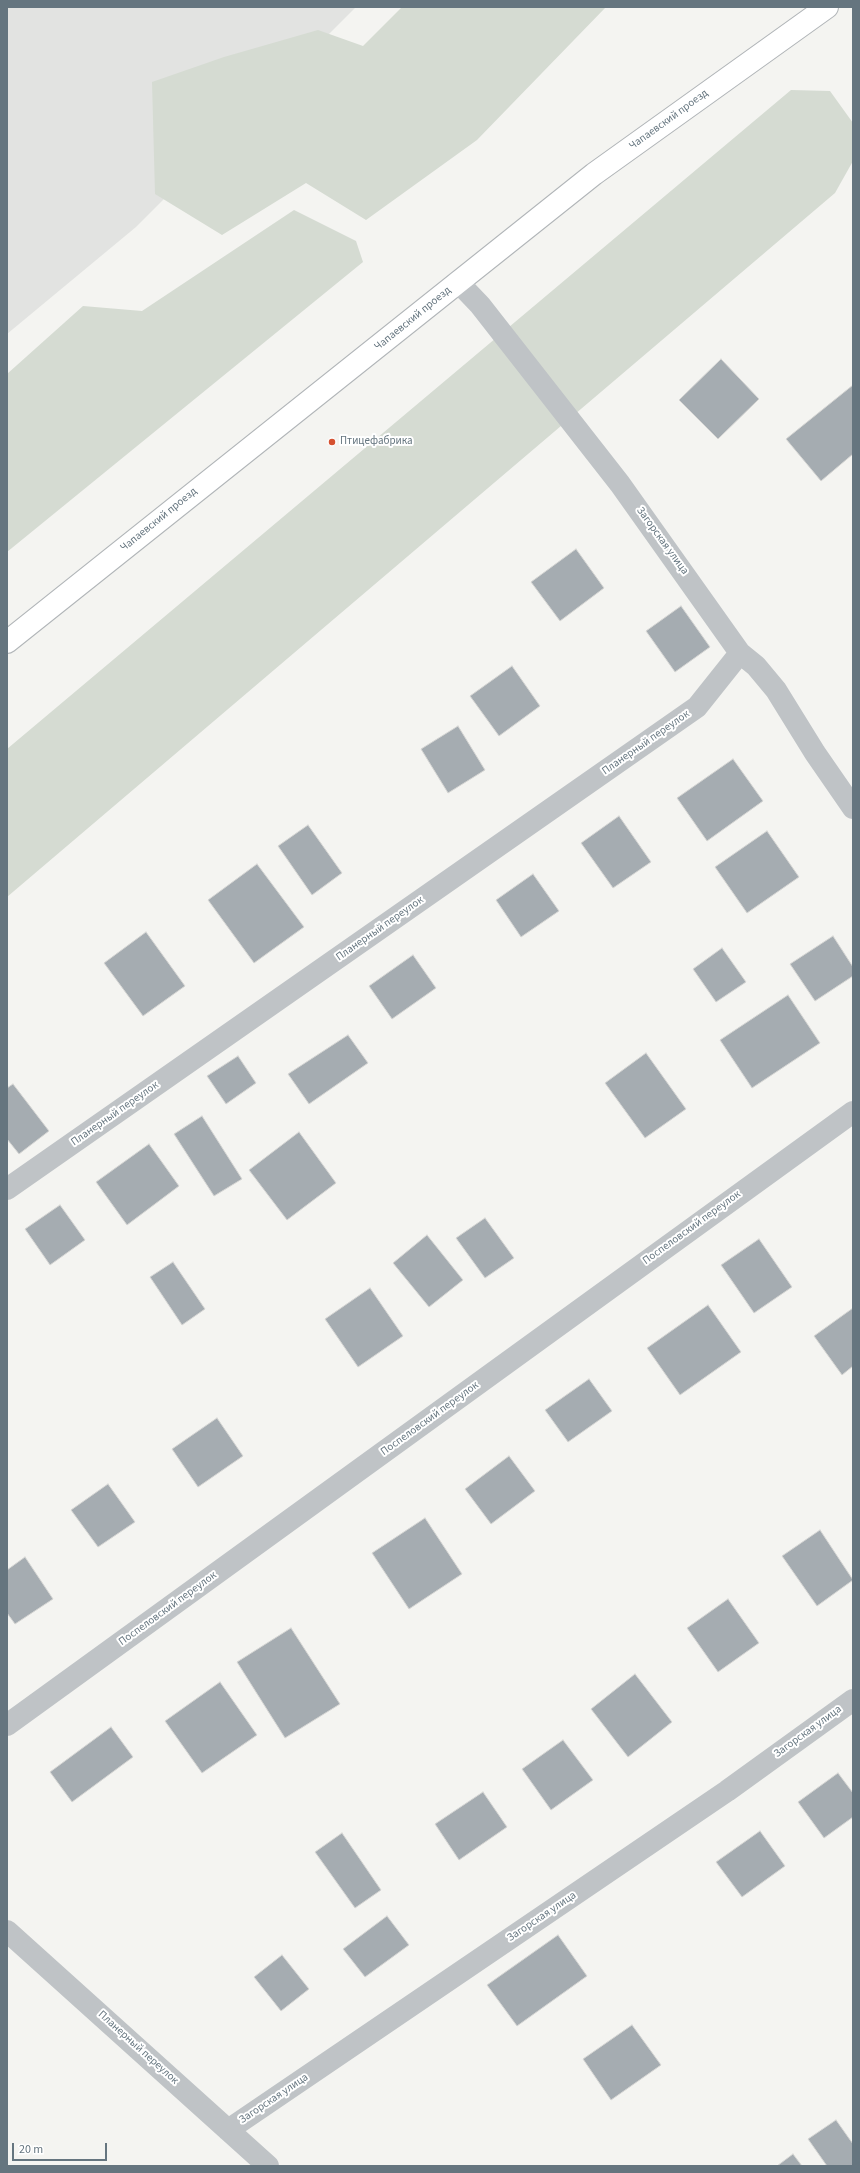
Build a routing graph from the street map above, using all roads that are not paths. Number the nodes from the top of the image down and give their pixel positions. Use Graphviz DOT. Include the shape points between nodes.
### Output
graph roads {
  1 [pos="827,7"];
  2 [pos="458,282"];
  3 [pos="7,642"];
  4 [pos="740,654"];
  5 [pos="853,808"];
  6 [pos="853,1112"];
  7 [pos="7,1189"];
  8 [pos="853,1700"];
  9 [pos="7,1725"];
  10 [pos="7,1931"];
  11 [pos="228,2130"];
  12 [pos="268,2166"];
  1 -- 2 [label="main road, Чапаевский проезд" via="594,174"];
  2 -- 3 [label="main road, Чапаевский проезд"];
  2 -- 4 [label="street, Загорская улица" via="480,305 620,484"];
  4 -- 5 [label="street, Загорская улица" via="756,666 776,690"];
  4 -- 7 [label="street, Планерный переулок" via="697,708"];
  6 -- 9 [label="street, Поспеловский переулок"];
  8 -- 11 [label="street, Загорская улица" via="726,1791"];
  10 -- 11 [label="street, Планерный переулок"];
  11 -- 12 [label="street, Планерный переулок"];
}
